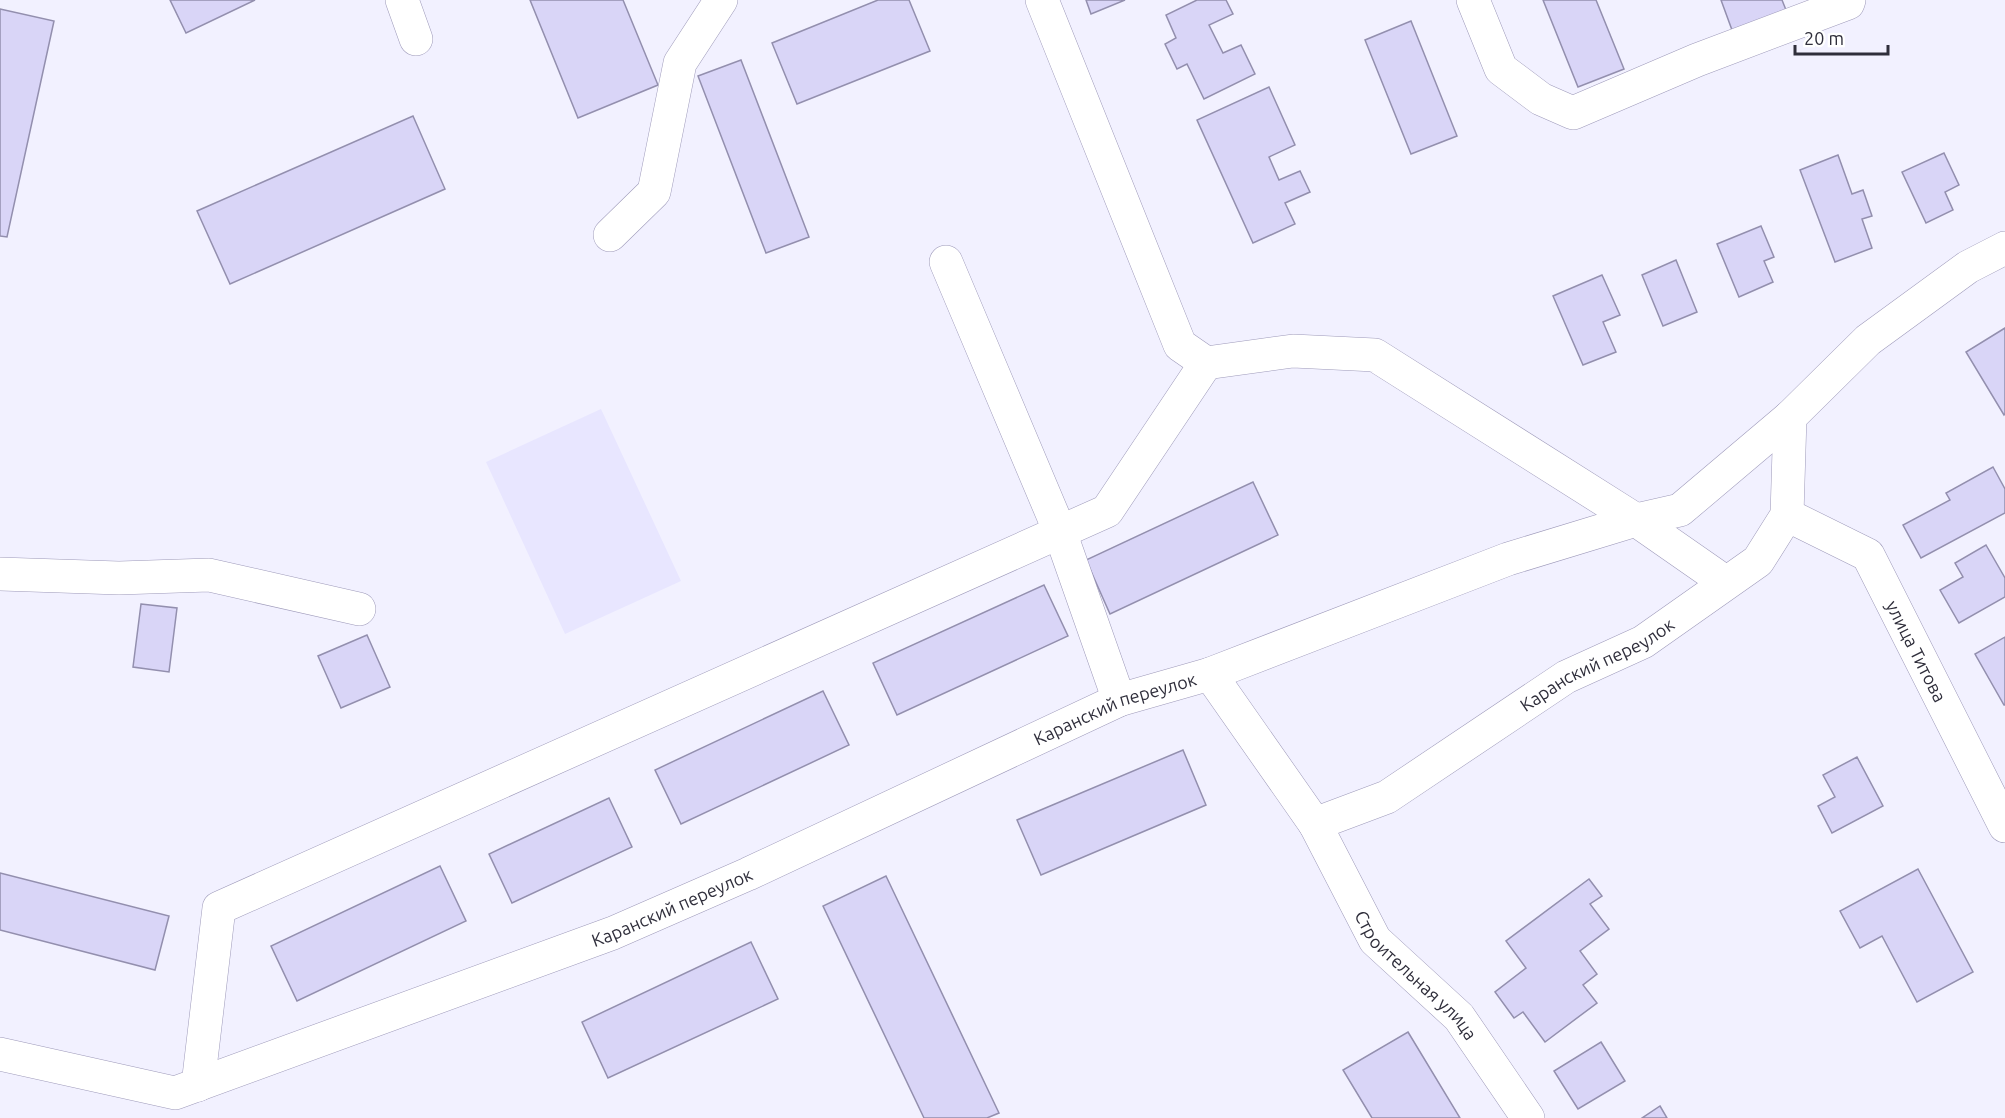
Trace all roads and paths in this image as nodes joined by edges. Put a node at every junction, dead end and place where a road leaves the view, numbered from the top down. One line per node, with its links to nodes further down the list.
1 (402, 0): 6 (street)
2 (721, 0): 7 (street)
3 (1042, 0): 10 (street)
4 (1473, 0): 5 (street)
5 (1849, 0)
6 (416, 39)
7 (610, 236)
8 (2005, 248): 11 (street)
9 (946, 262): 14 (street)
10 (1206, 363): 13 (street); 14 (street)
11 (1790, 417): 12 (street); 13 (street)
12 (1788, 515): 16 (street, Каранский переулок); 21 (street, улица Титова)
13 (1636, 520): 16 (street); 18 (street)
14 (1060, 532): 19 (street); 23 (street)
15 (0, 574): 17 (street)
16 (1725, 582): 20 (street, Каранский переулок)
17 (359, 609)
18 (1210, 674): 19 (street, Каранский переулок); 20 (street, Каранский переулок)
19 (1119, 700): 23 (street, Каранский переулок)
20 (1315, 824): 24 (street, Строительная улица)
21 (2005, 826)
22 (0, 1054): 23 (street, Каранский переулок)
23 (198, 1085)
24 (1528, 1118)

